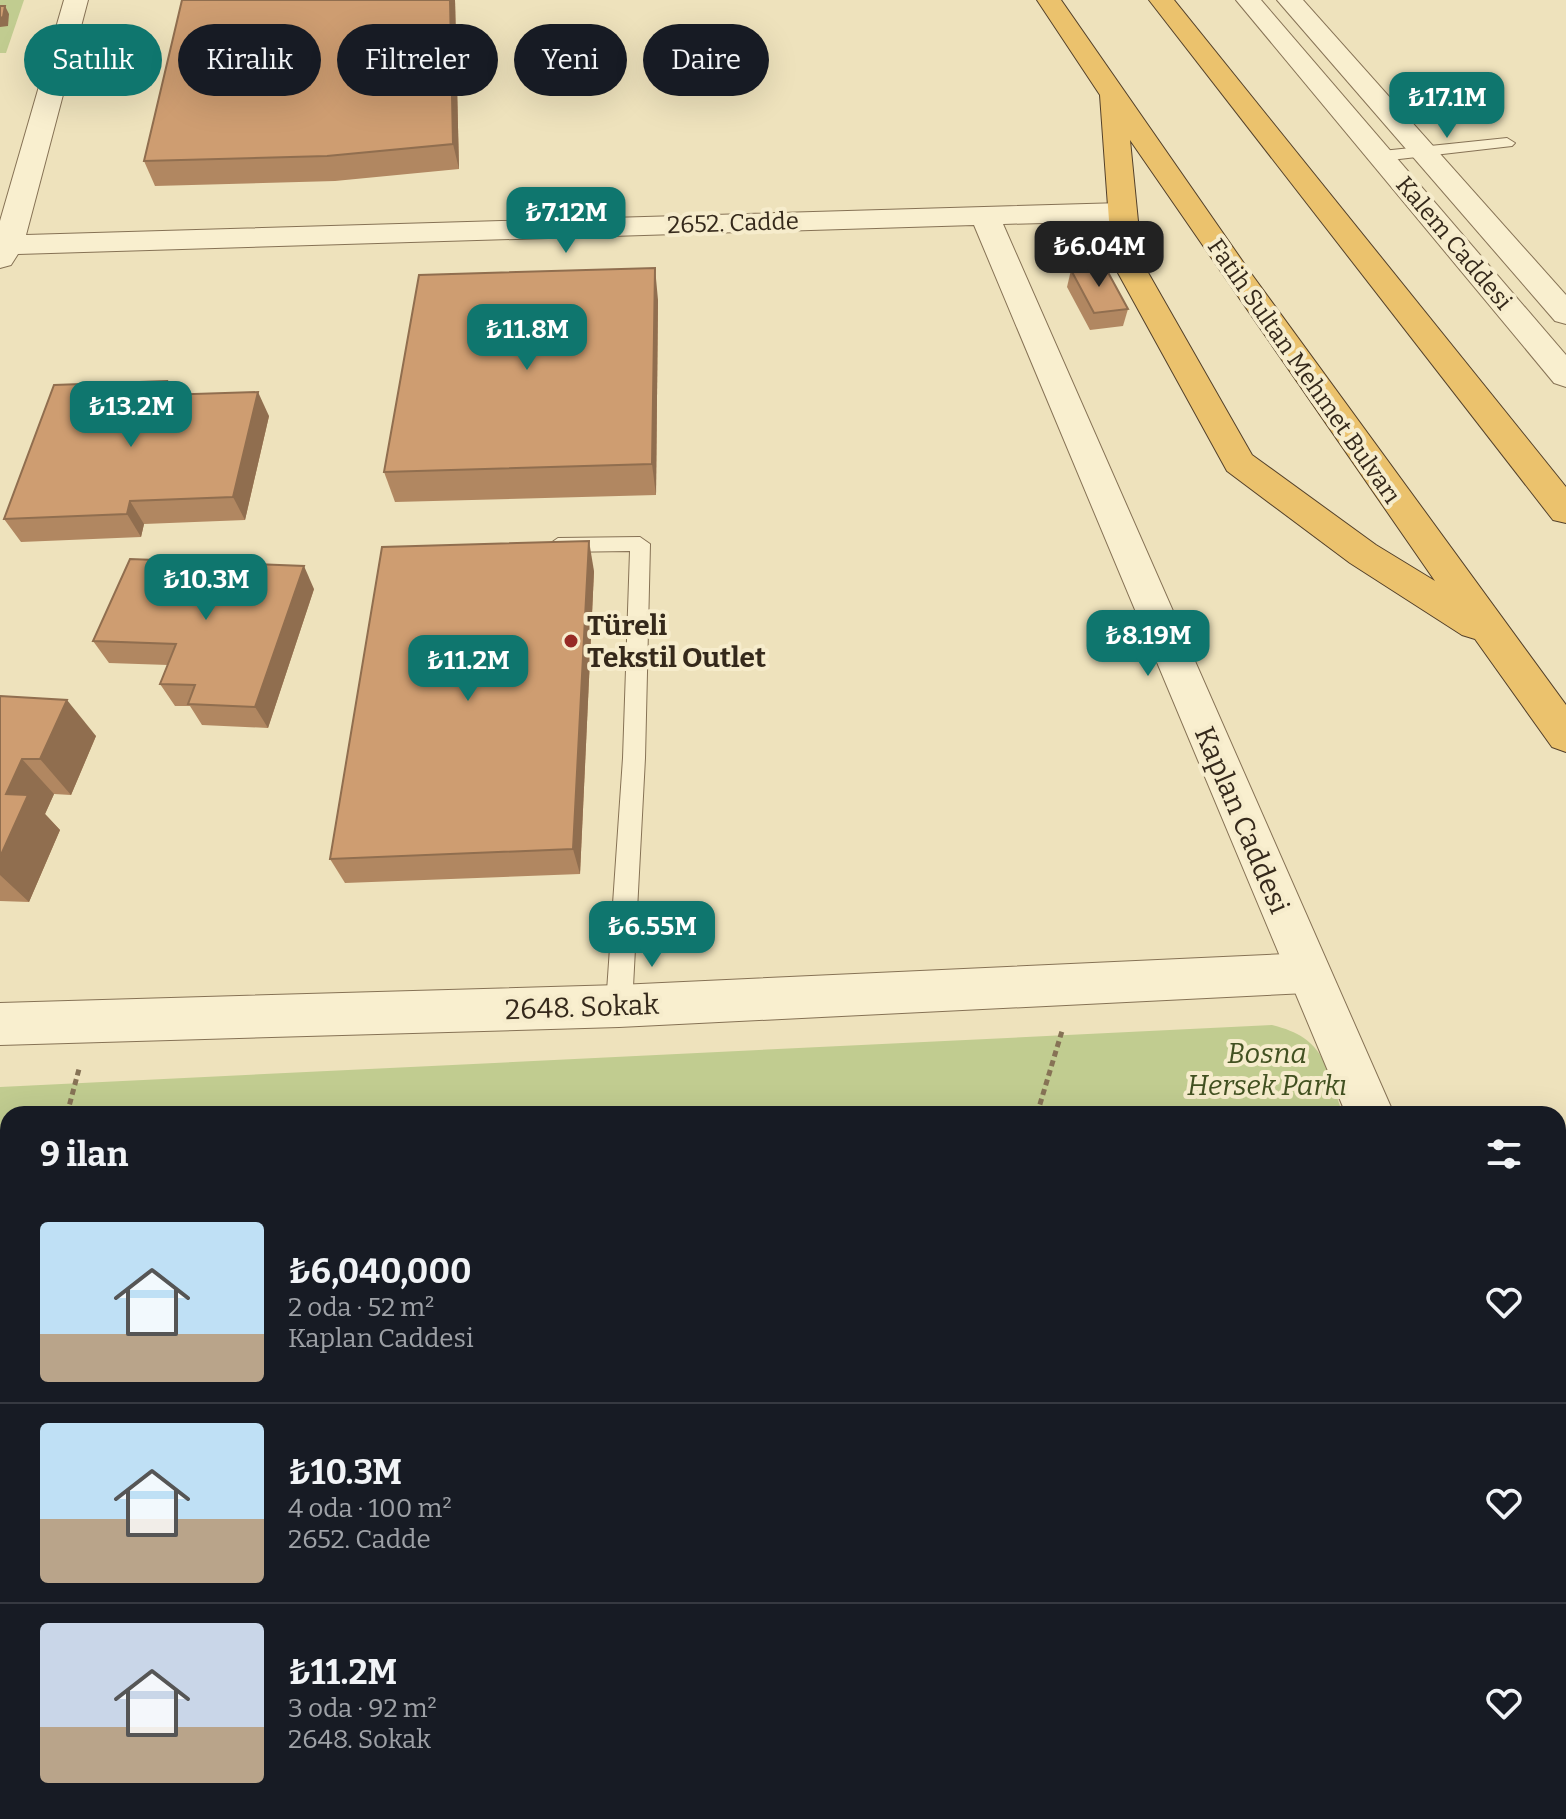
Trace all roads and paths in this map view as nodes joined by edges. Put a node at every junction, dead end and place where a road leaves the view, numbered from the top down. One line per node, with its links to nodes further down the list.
1 (76, 0): 12 (street)
2 (1049, 0): 6 (highway, Fatih Sultan Mehmet Bulvarı)
3 (1161, 0): 15 (highway)
4 (1248, 0): 9 (street, Kalem Caddesi)
5 (1289, 0): 8 (street, Kalem Caddesi)
6 (1112, 94): 10 (highway); 17 (highway, Fatih Sultan Mehmet Bulvarı)
7 (1507, 143): 8 (lane)
8 (1422, 152): 9 (lane); 13 (street, Kalem Caddesi)
9 (1382, 156): 14 (street, Kalem Caddesi)
10 (1122, 212): 11 (street, 2652. Cadde); 17 (highway)
11 (985, 216): 12 (street, 2652. Cadde); 19 (street, Kaplan Caddesi)
12 (4, 252)
13 (1566, 314)
14 (1566, 376)
15 (1566, 511)
16 (529, 546): 21 (lane)
17 (1495, 638): 18 (highway, Fatih Sultan Mehmet Bulvarı)
18 (1566, 736)
19 (1307, 973): 20 (street, 2648. Sokak); 24 (street, Kaplan Caddesi)
20 (1076, 984): 21 (street, 2648. Sokak); 23 (path)
21 (619, 1006): 22 (street, 2648. Sokak)
22 (0, 1024)
23 (1039, 1106)
24 (1366, 1106)

